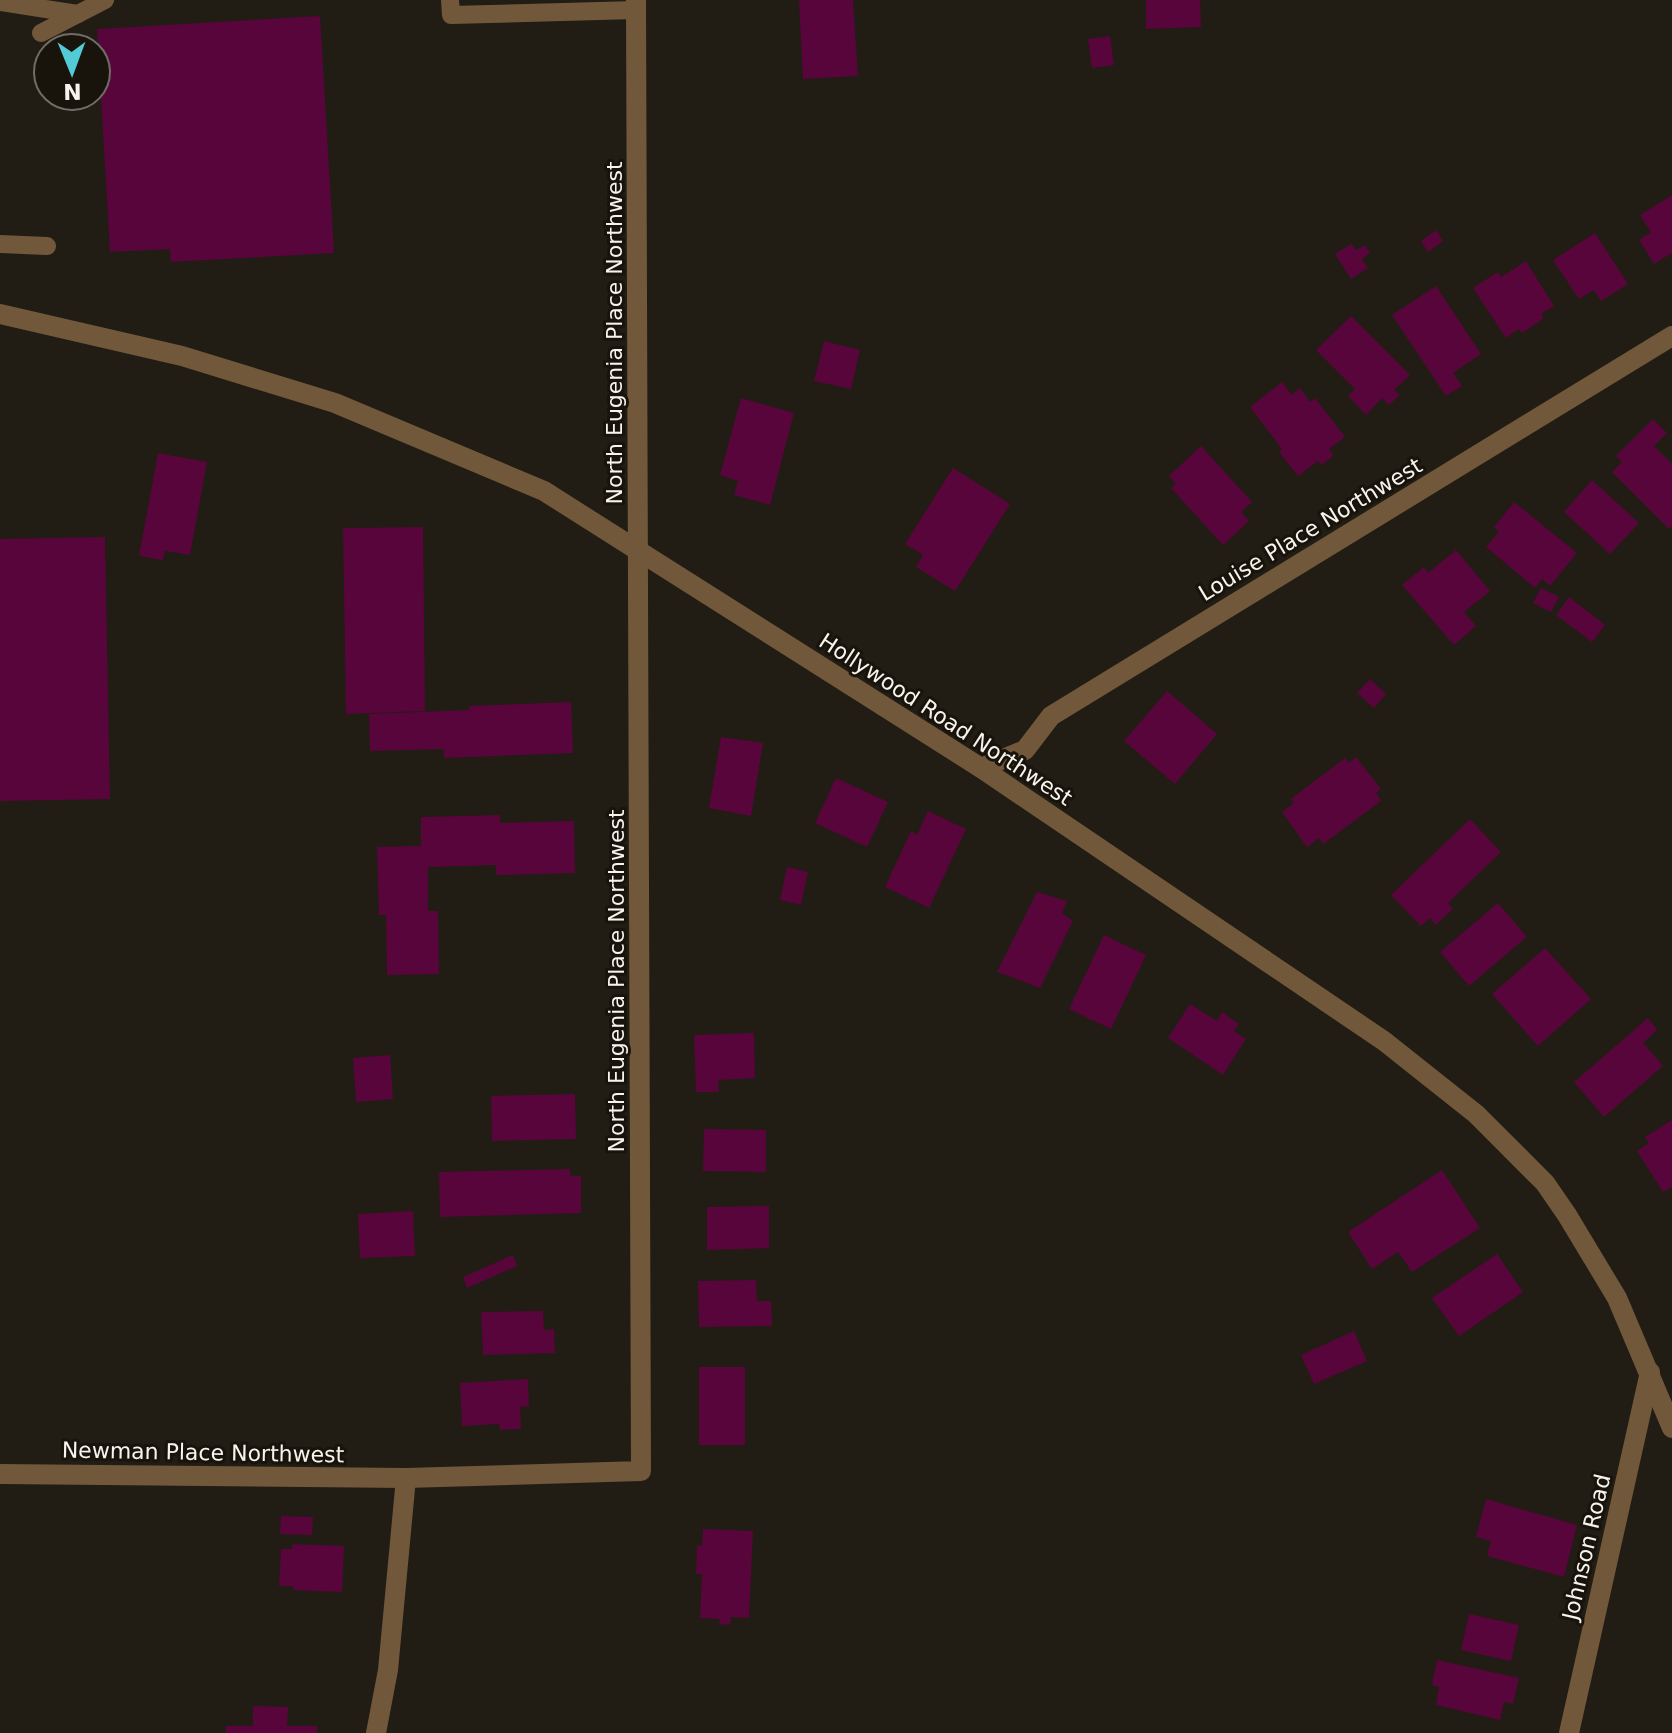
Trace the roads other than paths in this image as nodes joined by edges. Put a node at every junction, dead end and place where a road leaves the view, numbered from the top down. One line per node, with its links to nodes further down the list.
1 (105, 0): 5 (lane)
2 (450, 0): 4 (lane)
3 (0, 2): 5 (lane)
4 (636, 5): 11 (street, North Eugenia Place Northwest)
5 (78, 14): 6 (lane)
6 (43, 32)
7 (0, 244): 8 (lane)
8 (47, 246)
9 (0, 314): 11 (street, Hollywood Road Northwest)
10 (1672, 336): 12 (street, Louise Place Northwest)
11 (639, 553): 12 (street, Hollywood Road Northwest); 16 (street, North Eugenia Place Northwest)
12 (981, 768): 13 (street, Hollywood Road Northwest)
13 (1650, 1372): 14 (street, Hollywood Road Northwest); 18 (street, Johnson Road)
14 (1672, 1428)
15 (0, 1474): 16 (street, Newman Place Northwest)
16 (406, 1478): 17 (street)
17 (376, 1733)
18 (1569, 1733)

